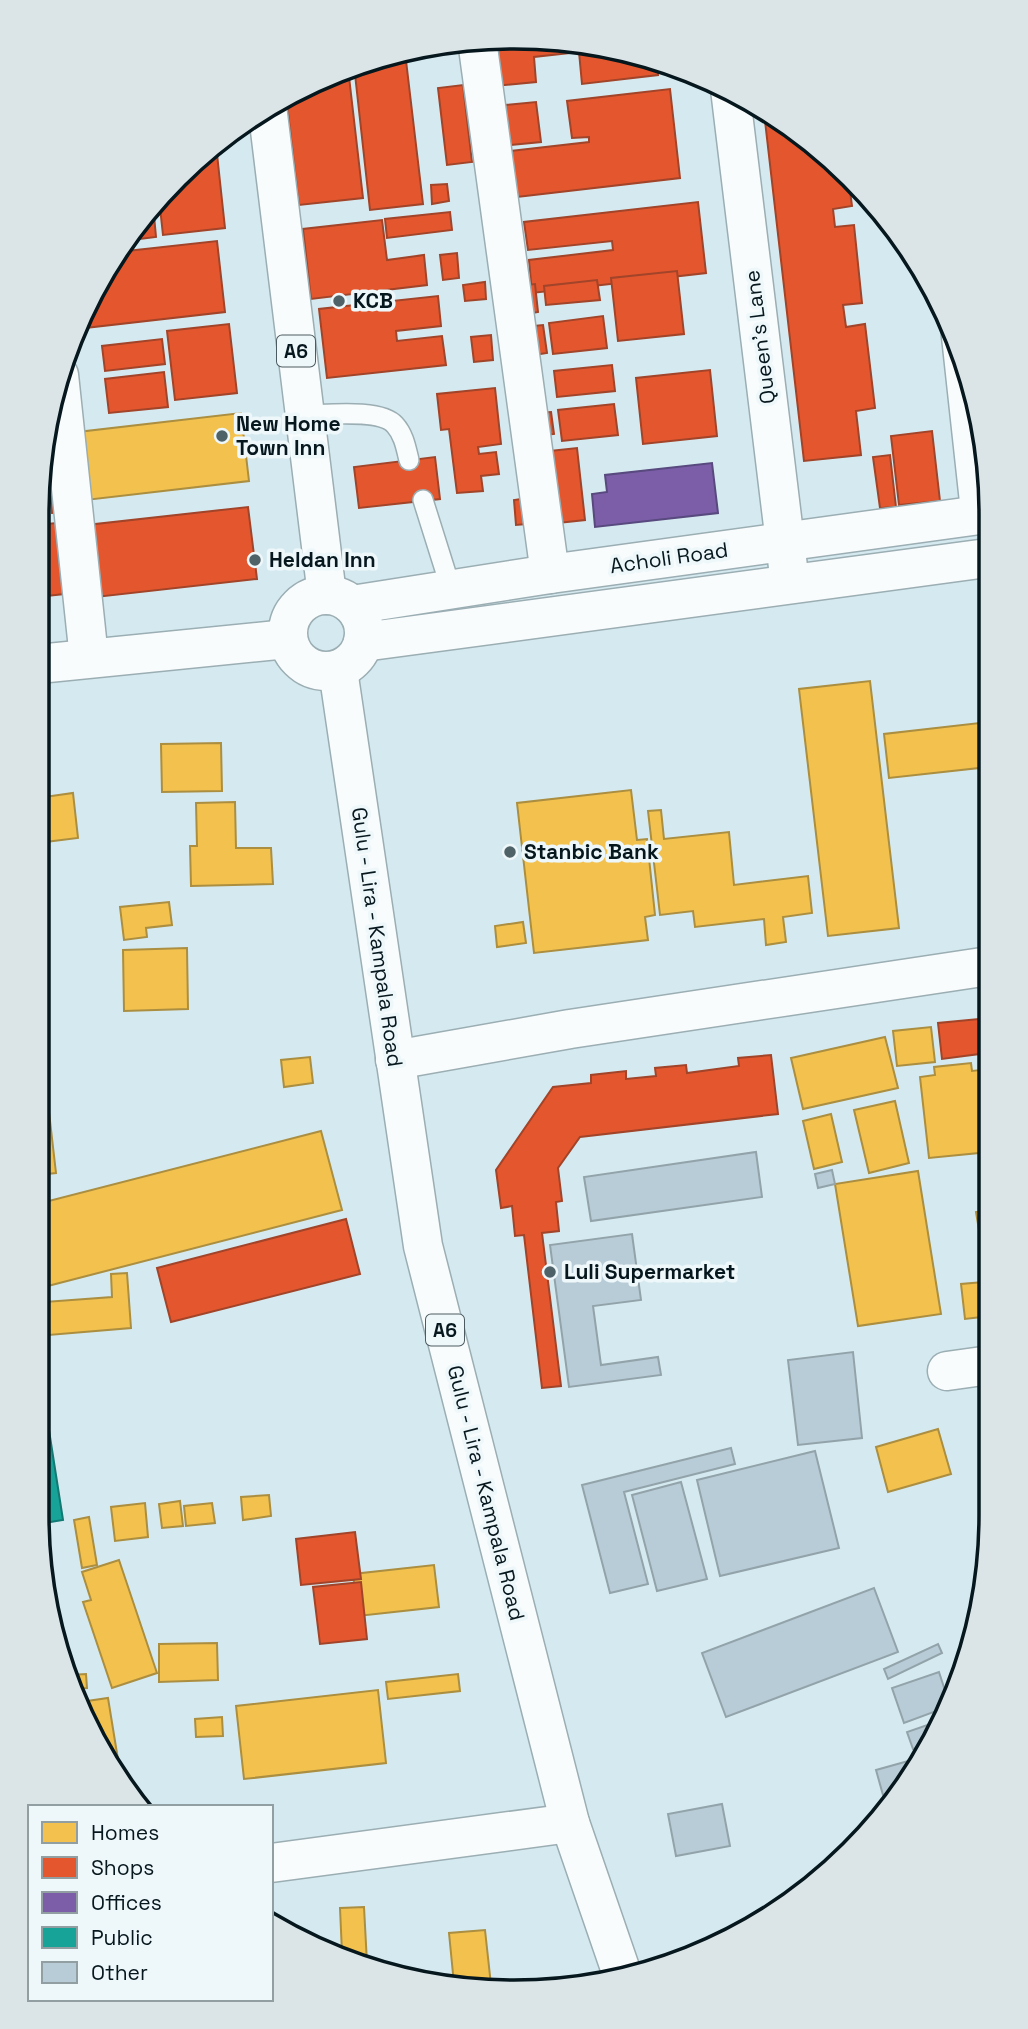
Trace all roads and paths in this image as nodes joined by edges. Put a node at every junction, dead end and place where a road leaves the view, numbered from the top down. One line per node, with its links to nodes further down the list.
1 (478, 51): 12 (street)
2 (732, 103): 10 (street, Queen's Lane)
3 (269, 119): 6 (street, A6)
4 (959, 380): 9 (lane)
5 (62, 405): 18 (street)
6 (303, 415): 7 (lane); 15 (street, A6)
7 (410, 460)
8 (423, 500): 14 (lane)
9 (979, 515): 10 (street, Acholi Road)
10 (784, 542): 12 (street, Acholi Road); 13 (street, Queen's Lane)
11 (979, 559): 13 (street, Acholi Road)
12 (550, 574): 14 (street, Acholi Road)
13 (791, 585): 17 (street, Acholi Road)
14 (452, 590): 15 (street, Acholi Road)
15 (340, 600): 16 (street); 17 (street, A6)
16 (287, 639): 18 (street); 20 (street)
17 (363, 642): 20 (street)
18 (89, 658): 19 (street)
19 (49, 663)
20 (338, 670): 22 (street, Gulu - Lira - Kampala Road / A6)
21 (979, 968): 22 (street)
22 (394, 1060): 25 (street, Gulu - Lira - Kampala Road / A6)
23 (979, 1367): 24 (street)
24 (947, 1371)
25 (570, 1823): 26 (street); 27 (street, Gulu - Lira - Kampala Road / A6)
26 (273, 1863)
27 (619, 1968)

